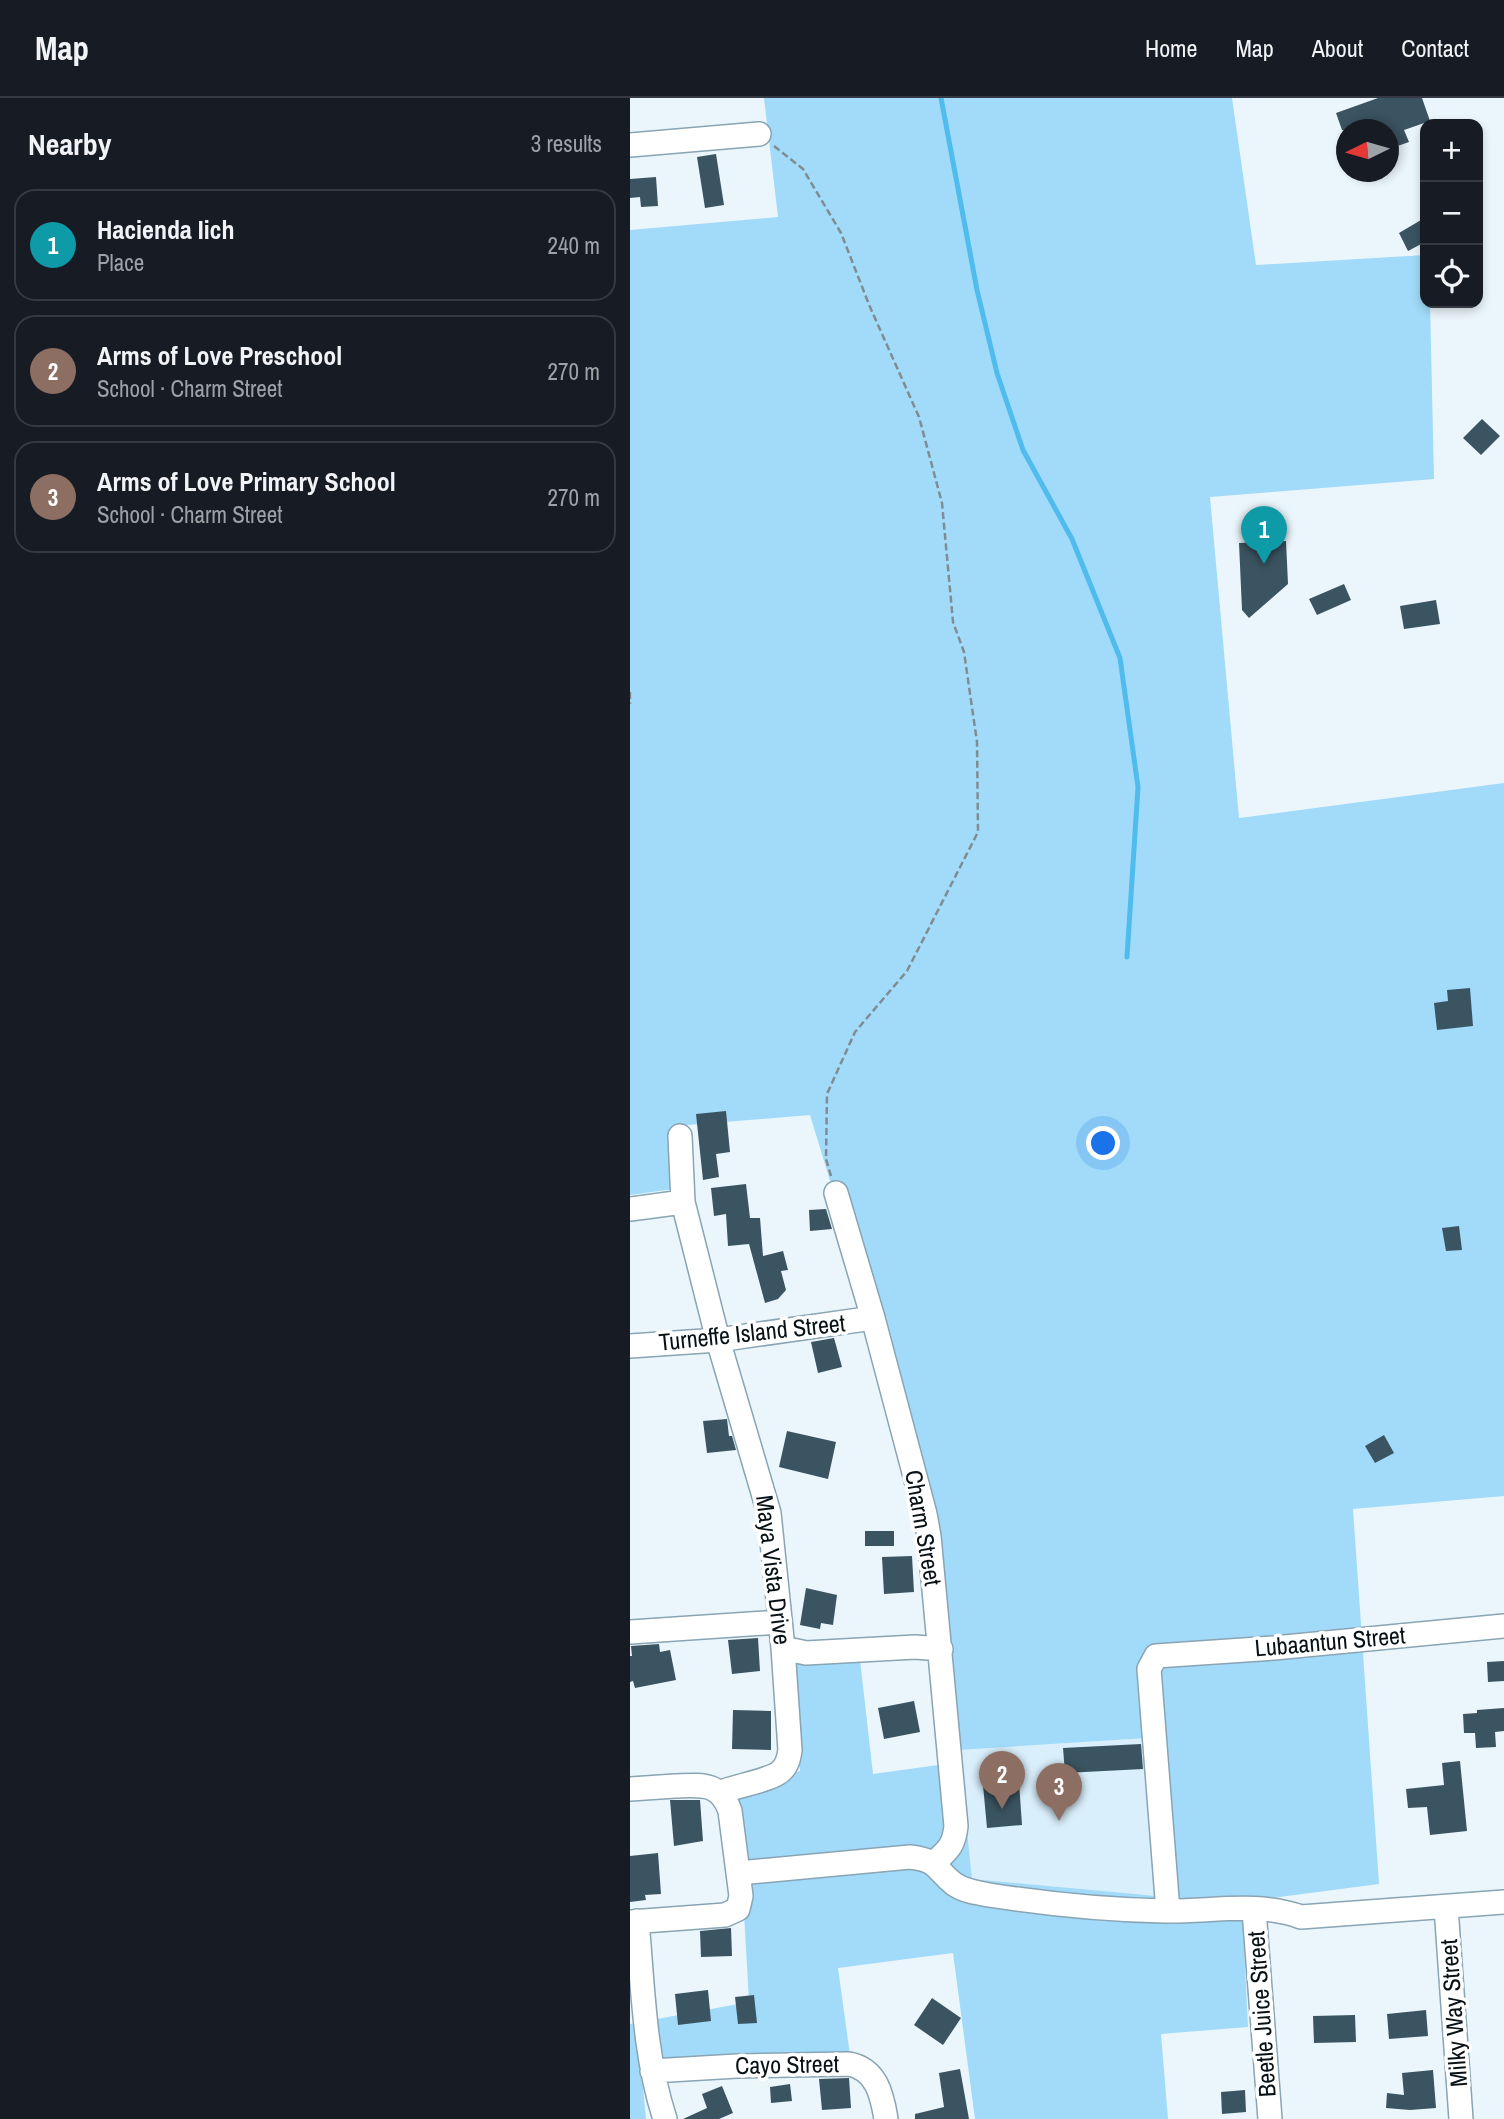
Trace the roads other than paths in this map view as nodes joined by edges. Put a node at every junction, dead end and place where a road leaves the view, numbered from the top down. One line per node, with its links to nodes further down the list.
1 (759, 134): 2 (street)
2 (630, 145)
3 (680, 1136): 5 (street, Maya Vista Drive)
4 (836, 1193): 7 (street, Charm Street)
5 (684, 1202): 6 (street); 8 (street, Maya Vista Drive)
6 (630, 1209)
7 (873, 1318): 8 (street, Turneffe Island Street); 14 (street, Charm Street)
8 (719, 1340): 9 (street, Turneffe Island Street); 10 (street, Maya Vista Drive)
9 (630, 1346)
10 (780, 1622): 12 (street); 13 (street, Maya Vista Drive)
11 (1504, 1626): 23 (street, Lubaantun Street)
12 (630, 1632)
13 (783, 1648): 14 (street); 16 (street, Maya Vista Drive)
14 (941, 1649): 17 (street, Charm Street)
15 (630, 1789): 16 (street)
16 (719, 1793): 18 (street)
17 (934, 1863): 18 (street); 23 (street)
18 (739, 1873): 25 (street)
19 (1504, 1887): 24 (street)
20 (1504, 1902): 21 (street)
21 (1446, 1907): 24 (street); 30 (street, Milky Way Street)
22 (1254, 1910): 23 (street); 24 (street); 29 (street, Beetle Juice Street)
23 (1168, 1911)
24 (1285, 1911)
25 (633, 1921): 26 (street)
26 (652, 2071): 27 (street); 28 (street, Cayo Street)
27 (665, 2119)
28 (886, 2119)
29 (1270, 2119)
30 (1461, 2119)

